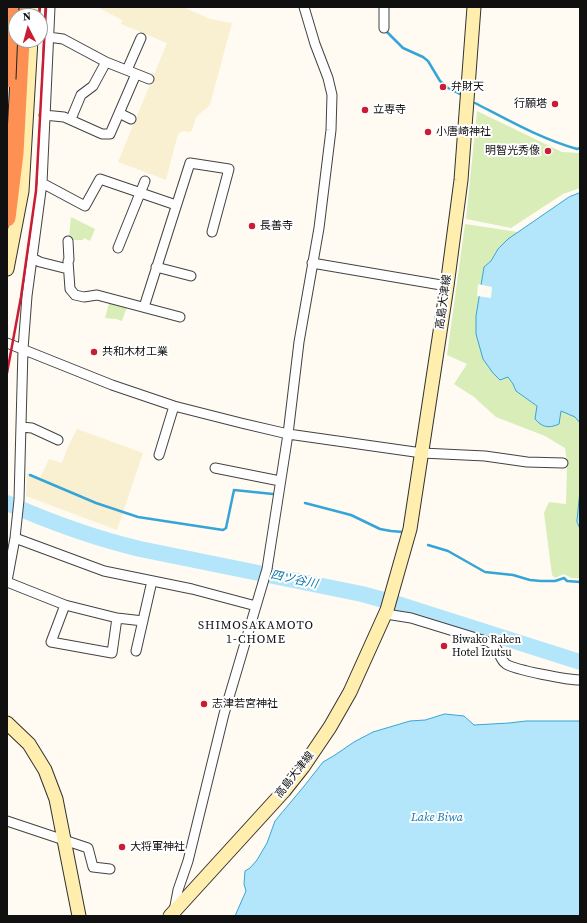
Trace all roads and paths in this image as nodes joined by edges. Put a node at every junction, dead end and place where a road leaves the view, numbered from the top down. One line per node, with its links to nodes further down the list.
1 (10, 7): 15 (highway, bridge)
2 (304, 7): 29 (street)
3 (384, 7): 5 (street)
4 (474, 7): 34 (main road, 高島大津線)
5 (384, 28)
6 (48, 37): 11 (street)
7 (141, 38): 12 (street)
8 (22, 48): 24 (highway)
9 (31, 48): 31 (main road)
10 (47, 48): 17 (street)
11 (106, 62): 12 (street); 18 (street)
12 (127, 70): 13 (street)
13 (136, 74): 14 (street); 16 (street)
14 (149, 79)
15 (7, 80)
16 (119, 113): 18 (street); 19 (street)
17 (44, 115): 18 (street); 21 (street)
18 (70, 119)
19 (131, 119)
20 (145, 182): 22 (street)
21 (42, 183): 22 (street); 28 (street)
22 (140, 193): 23 (street); 27 (street)
23 (176, 205): 25 (street); 30 (street)
24 (7, 218)
25 (212, 232)
26 (68, 242): 32 (street)
27 (118, 248)
28 (32, 258): 32 (street); 38 (street)
29 (312, 263): 34 (street); 41 (street)
30 (156, 267): 33 (street); 35 (street)
31 (7, 269)
32 (68, 269): 35 (street)
33 (191, 276)
34 (447, 286): 43 (main road, 高島大津線)
35 (144, 307): 36 (street)
36 (180, 317)
37 (7, 343): 38 (street)
38 (24, 349): 39 (street); 40 (street)
39 (174, 406): 41 (street); 44 (street)
40 (21, 427): 42 (street); 48 (street)
41 (288, 434): 43 (street); 47 (street)
42 (58, 440)
43 (422, 453): 45 (street); 53 (main road, 高島大津線)
44 (159, 455)
45 (559, 460)
46 (215, 468): 47 (street)
47 (280, 481): 52 (street)
48 (15, 538): 49 (street); 50 (street)
49 (152, 581): 52 (street); 55 (street)
50 (7, 582): 51 (street)
51 (66, 605): 54 (street); 54 (street)
52 (256, 606): 62 (street)
53 (386, 612): 57 (street); 62 (main road, 高島大津線)
54 (117, 618): 55 (street)
55 (143, 621): 56 (street)
56 (136, 651)
57 (580, 680)
58 (7, 723): 60 (main road)
59 (7, 821): 60 (street)
60 (64, 840): 61 (street); 63 (main road)
61 (110, 869)
62 (172, 913)
63 (79, 916)

